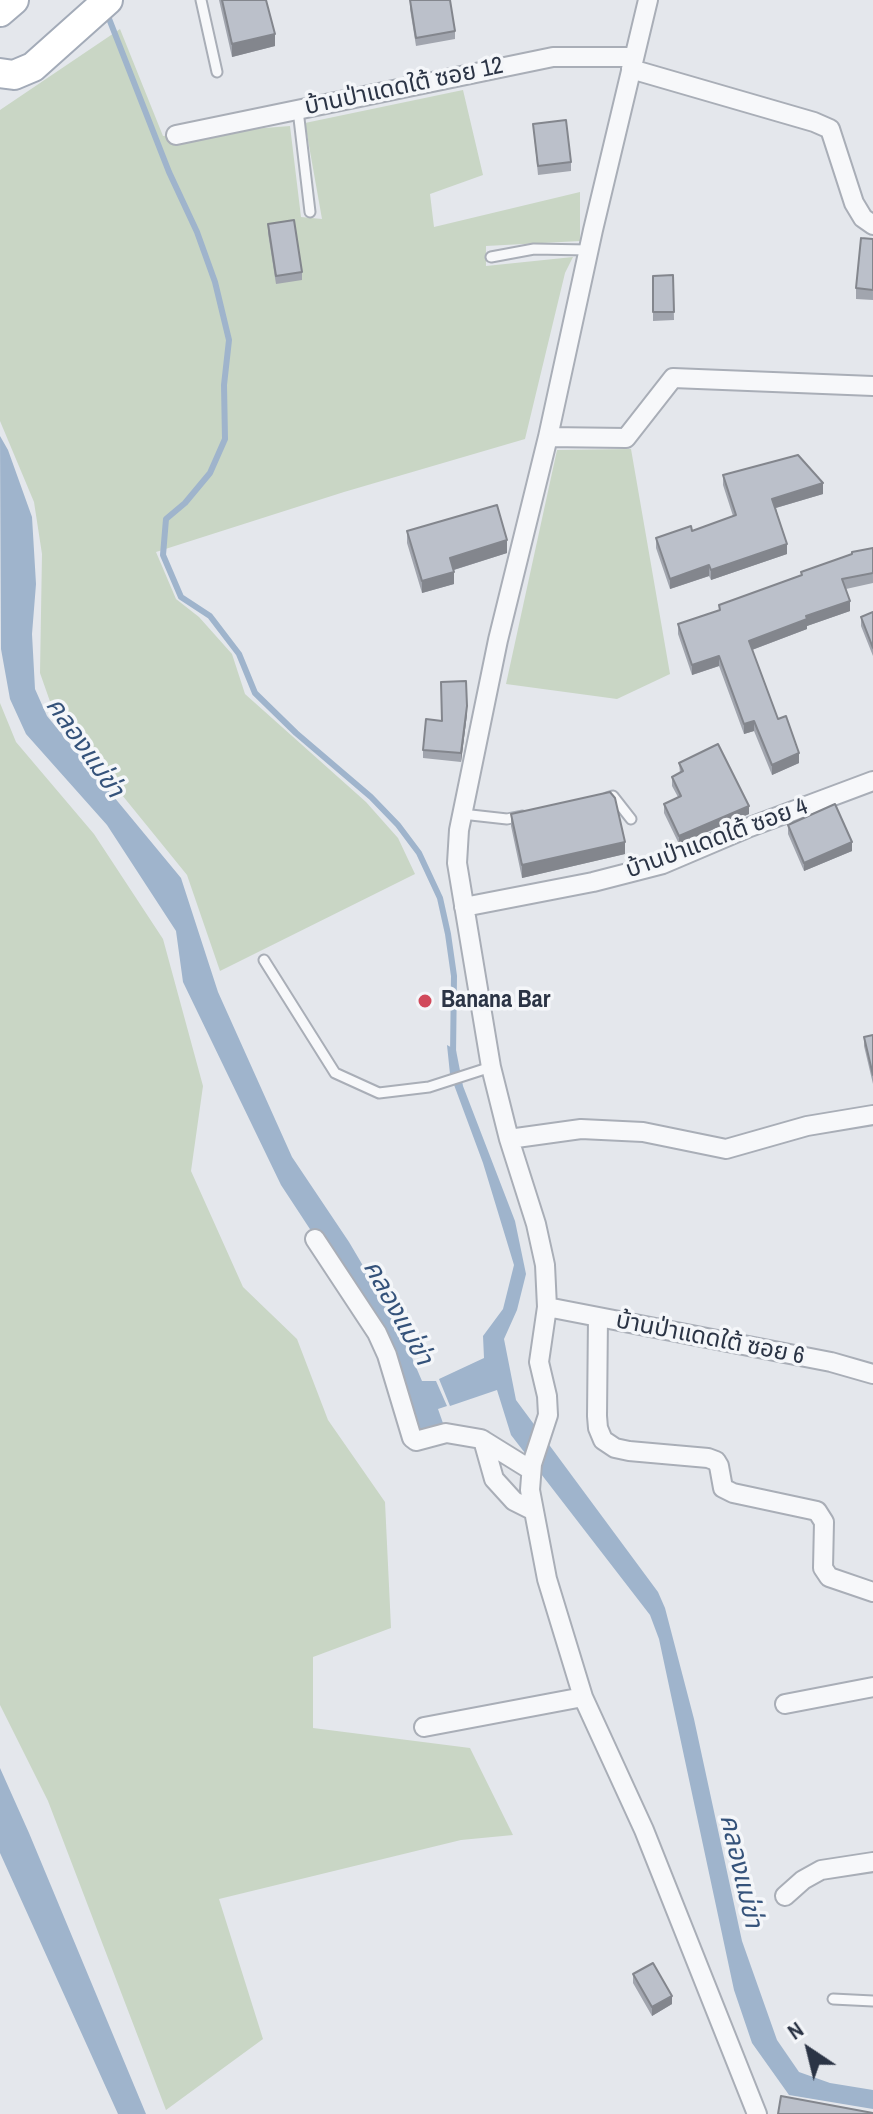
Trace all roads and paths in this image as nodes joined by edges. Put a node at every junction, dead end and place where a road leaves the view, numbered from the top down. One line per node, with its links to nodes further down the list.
1 (108, 0): 6 (main road)
2 (201, 0): 7 (lane)
3 (648, 0): 5 (street)
4 (0, 50): 6 (main road)
5 (633, 63): 9 (street, บ้านป่าแดดใต้ ซอย 12); 12 (street, บ้านป่าแดดใต้ ซอย 12); 13 (street)
6 (33, 67): 8 (main road)
7 (217, 72)
8 (0, 73)
9 (298, 110): 10 (street, บ้านป่าแดดใต้ ซอย 12); 11 (lane)
10 (176, 135)
11 (310, 212)
12 (873, 225)
13 (588, 250): 14 (lane); 16 (street)
14 (491, 257)
15 (873, 386): 16 (street)
16 (548, 437): 20 (street)
17 (873, 781): 22 (street, บ้านป่าแดดใต้ ซอย 4)
18 (598, 799): 21 (lane)
19 (538, 813): 20 (lane)
20 (462, 814): 22 (street)
21 (631, 819)
22 (464, 907): 24 (street)
23 (264, 960): 24 (lane)
24 (491, 1067): 26 (street)
25 (873, 1115): 26 (street)
26 (509, 1139): 28 (street)
27 (315, 1239): 31 (street)
28 (547, 1307): 29 (street, บ้านป่าแดดใต้ ซอย 6); 32 (street)
29 (598, 1317): 30 (street, บ้านป่าแดดใต้ ซอย 6); 34 (street)
30 (873, 1374)
31 (483, 1440): 32 (street); 33 (street)
32 (532, 1467): 33 (street)
33 (532, 1510): 36 (street)
34 (873, 1592)
35 (873, 1687): 37 (street)
36 (583, 1697): 38 (street); 43 (street)
37 (785, 1704)
38 (424, 1727)
39 (873, 1862): 40 (street)
40 (785, 1896)
41 (833, 1999): 42 (lane)
42 (873, 2001)
43 (757, 2114)

